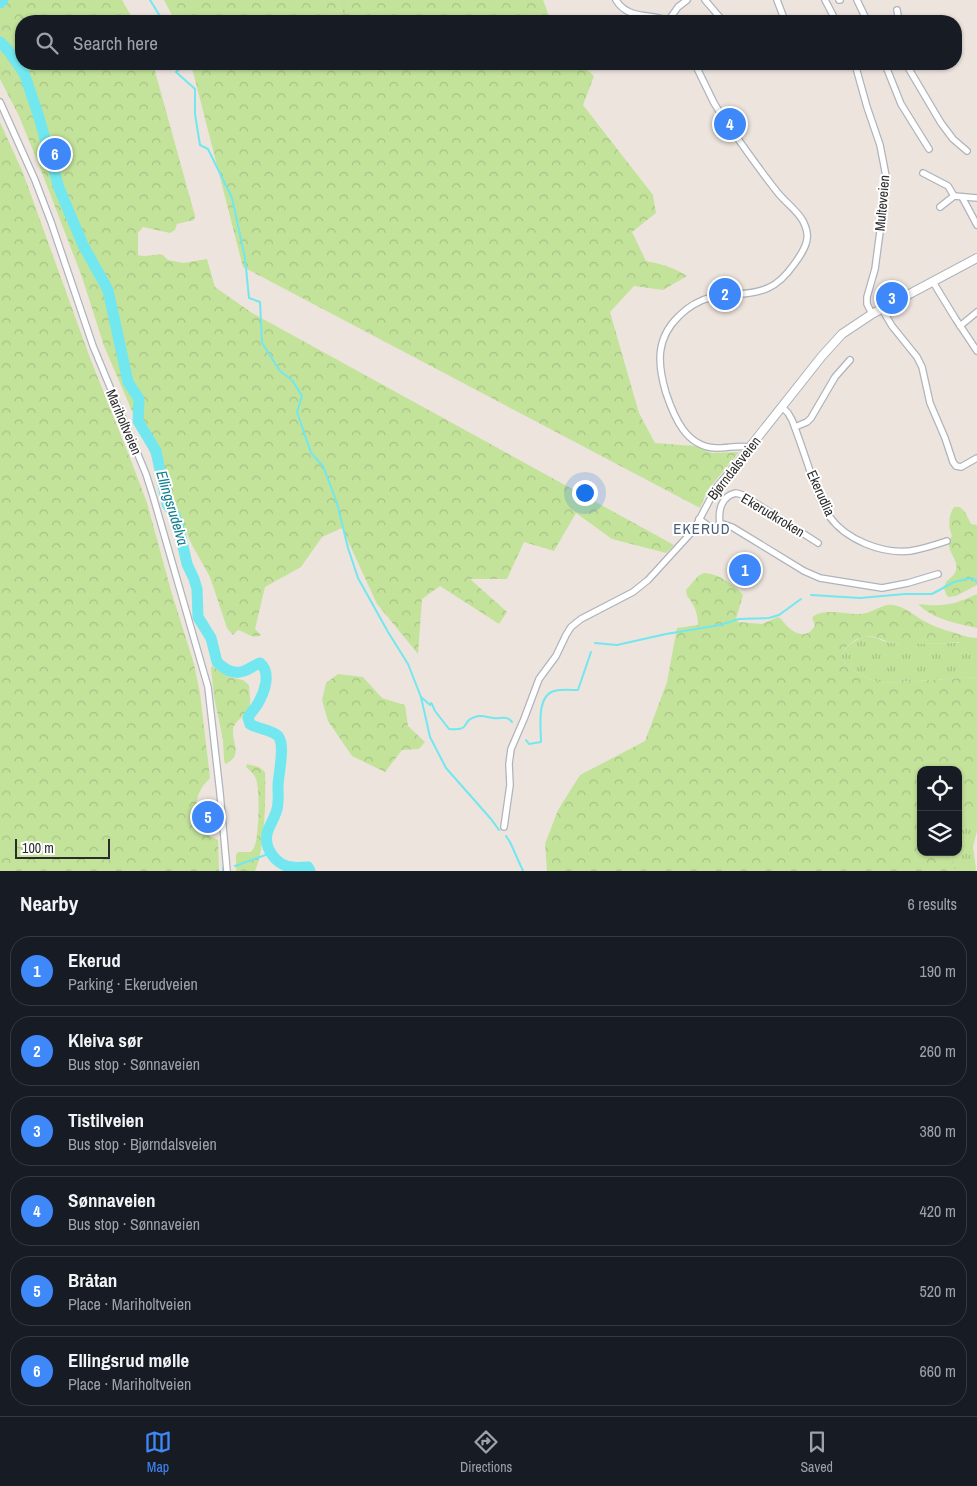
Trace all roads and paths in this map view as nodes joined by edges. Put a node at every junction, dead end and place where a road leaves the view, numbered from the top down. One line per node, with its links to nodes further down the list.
1 (616, 0): 8 (street)
2 (686, 0): 9 (street)
3 (704, 0): 10 (street)
4 (777, 0): 11 (street)
5 (826, 0): 12 (street)
6 (857, 0): 13 (street)
7 (897, 10): 14 (street)
8 (642, 15)
9 (672, 15)
10 (718, 15)
11 (783, 15)
12 (833, 15)
13 (864, 15)
14 (898, 15)
15 (698, 70): 38 (street)
16 (857, 70): 32 (street, Multeveien)
17 (887, 70): 20 (street)
18 (910, 70): 21 (street)
19 (0, 102): 46 (street, Mariholtveien)
20 (929, 149)
21 (967, 151)
22 (923, 173): 23 (street)
23 (954, 196): 24 (street); 26 (street)
24 (962, 197): 25 (street); 27 (street)
25 (977, 198)
26 (940, 207)
27 (977, 224)
28 (977, 258): 29 (street, Bjørndalsveien)
29 (933, 282): 30 (street, Bjørndalsveien); 33 (street)
30 (882, 309): 32 (street, Bjørndalsveien); 39 (street)
31 (977, 312): 33 (street)
32 (872, 314): 36 (street, Bjørndalsveien)
33 (960, 326): 34 (street)
34 (977, 351)
35 (850, 360): 37 (street)
36 (782, 407): 37 (street, Ekerudlia); 38 (street, Bjørndalsveien)
37 (795, 427): 42 (street, Ekerudlia)
38 (750, 447): 40 (street, Bjørndalsveien)
39 (977, 458)
40 (699, 519): 41 (street); 45 (street, Bjørndalsveien)
41 (720, 524): 43 (street, Ekerudkroken); 44 (street)
42 (947, 541)
43 (818, 543)
44 (938, 574)
45 (504, 827)
46 (227, 871)

